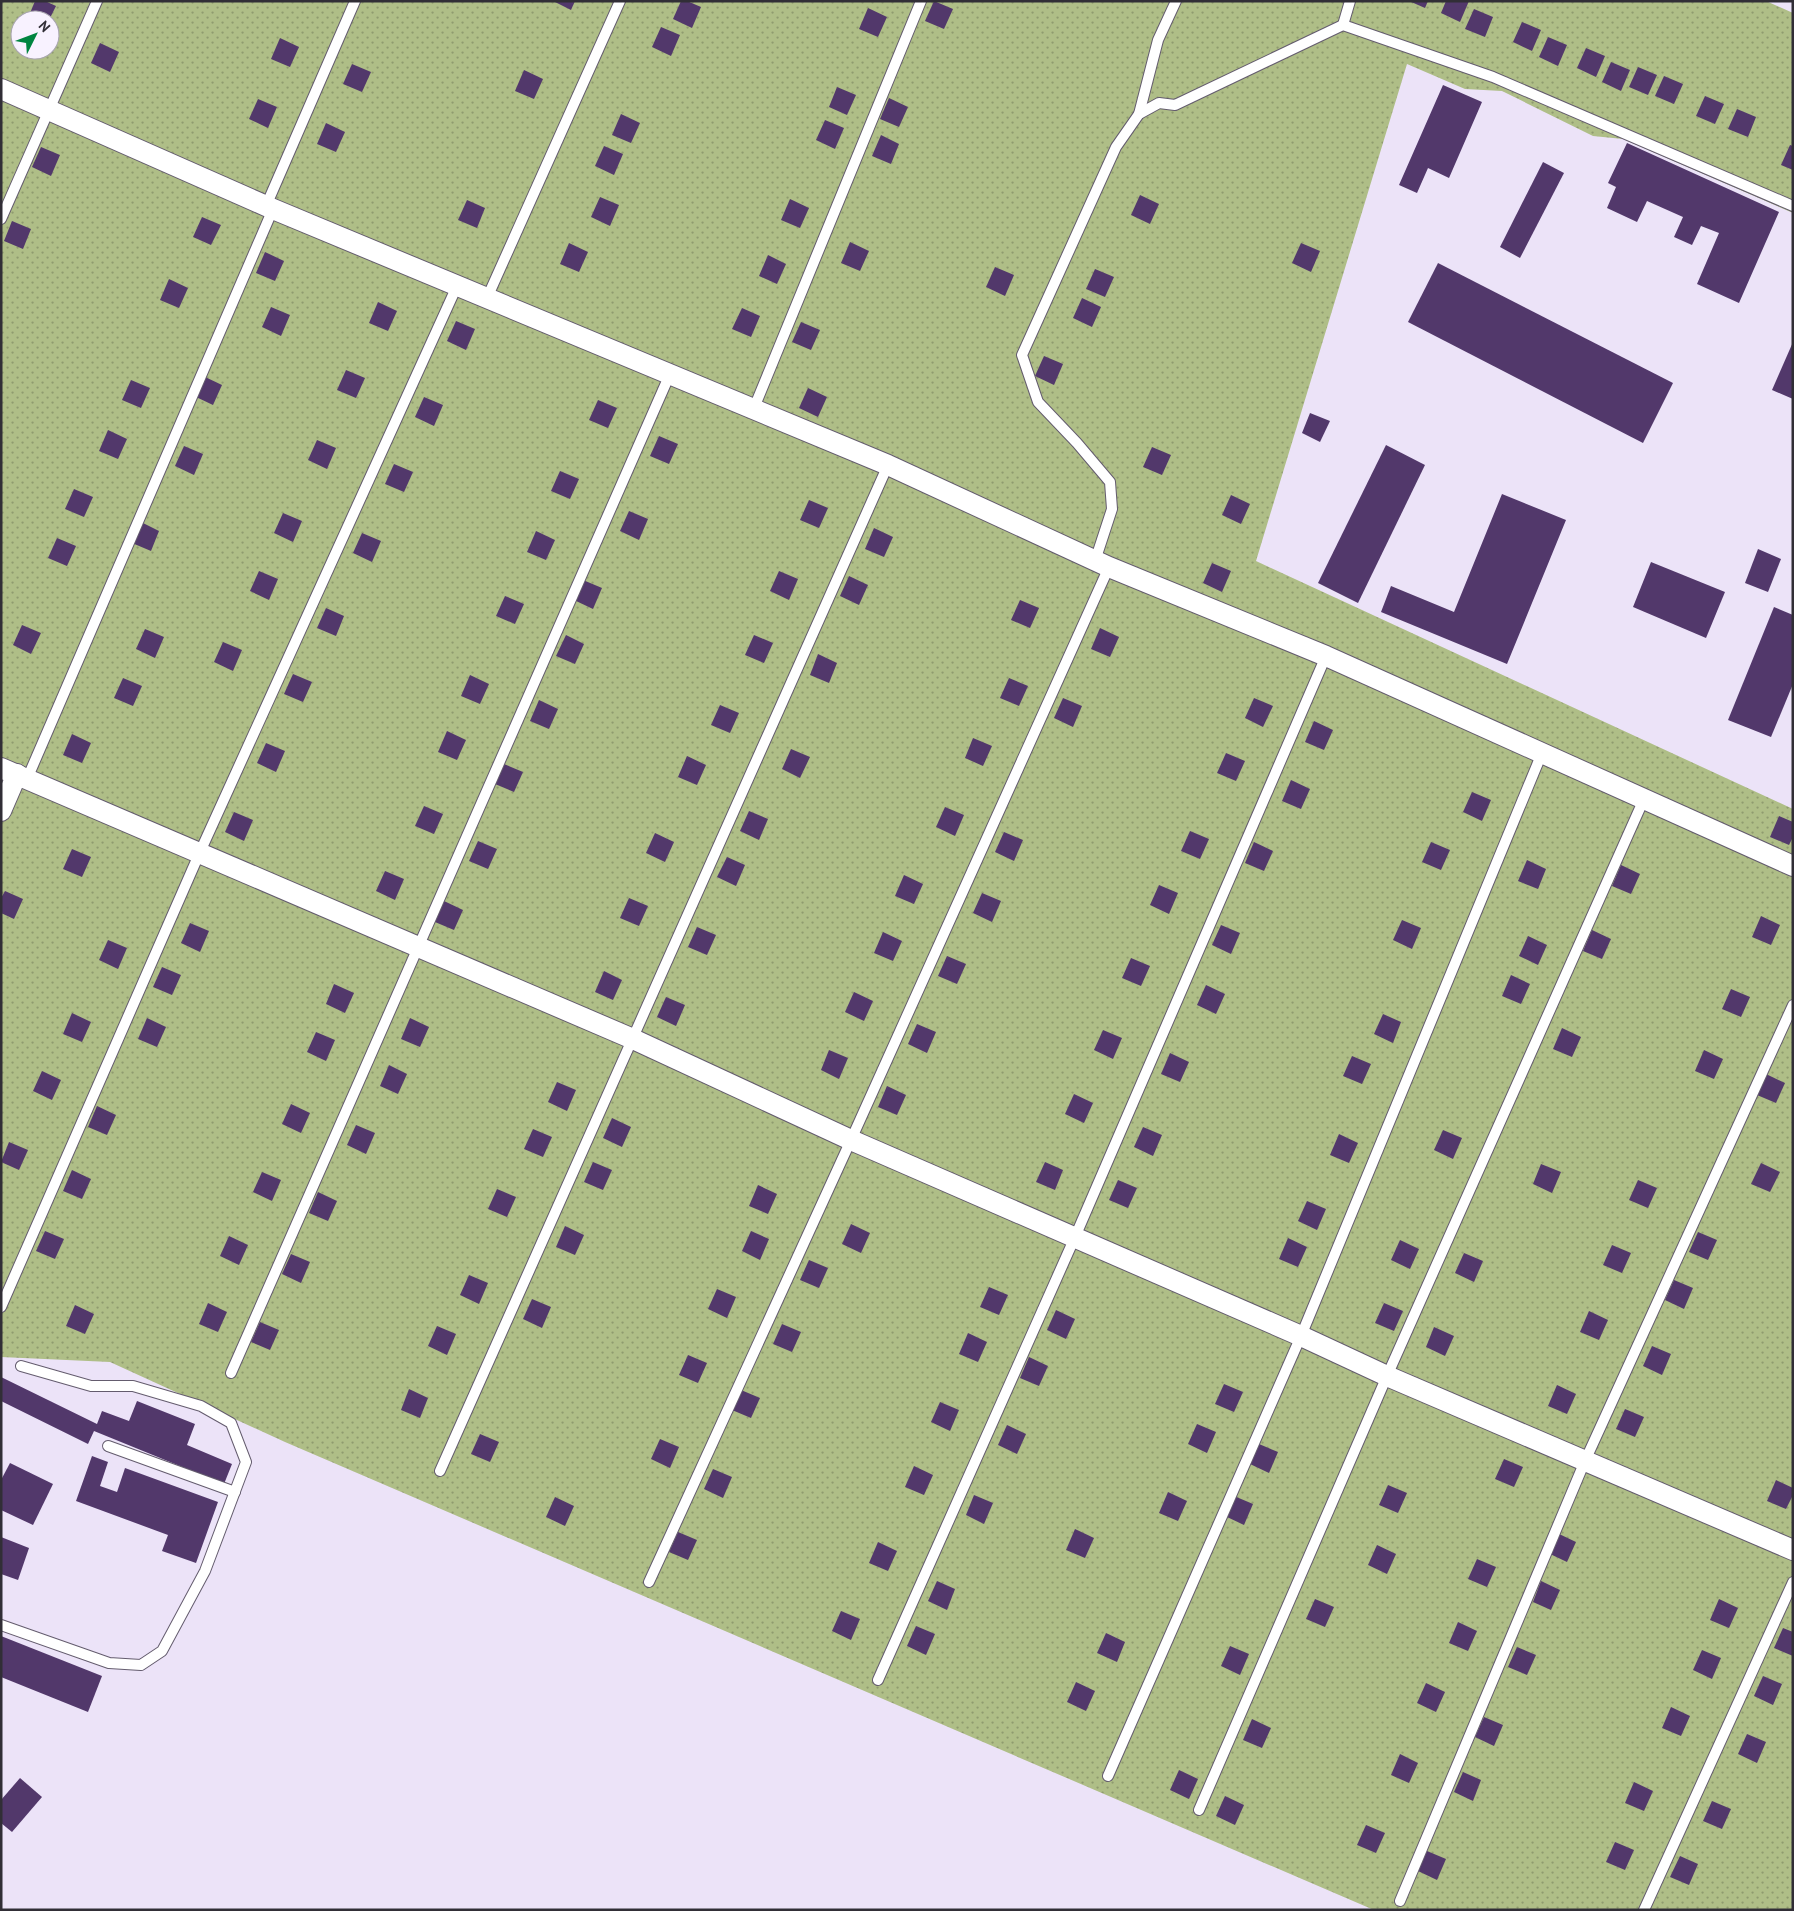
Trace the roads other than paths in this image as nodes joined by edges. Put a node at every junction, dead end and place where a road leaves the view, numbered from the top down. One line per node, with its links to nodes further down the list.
1 (97, 1): 9 (lane)
2 (356, 1): 12 (lane)
3 (620, 1): 15 (lane)
4 (921, 1): 17 (lane)
5 (1176, 1): 10 (lane)
6 (1350, 1): 7 (lane)
7 (1343, 25): 10 (lane); 11 (lane)
8 (1, 89): 9 (street)
9 (49, 109): 12 (street); 13 (lane)
10 (1139, 114): 19 (lane)
11 (1793, 206)
12 (270, 208): 14 (street); 22 (lane)
13 (1, 219)
14 (458, 286): 15 (street); 25 (lane)
15 (487, 298): 16 (street)
16 (670, 374): 17 (street); 27 (lane)
17 (754, 408): 18 (street)
18 (888, 465): 19 (street); 29 (lane)
19 (1102, 564): 20 (street); 30 (lane)
20 (1326, 656): 21 (street); 31 (lane)
21 (1542, 753): 23 (street); 33 (lane)
22 (15, 774): 24 (street); 25 (street)
23 (1644, 799): 26 (street); 36 (lane)
24 (1, 811)
25 (200, 852): 27 (street); 32 (lane)
26 (1793, 866)
27 (418, 946): 29 (street); 35 (lane)
28 (1793, 1005): 38 (lane)
29 (633, 1039): 30 (street); 39 (lane)
30 (851, 1140): 31 (street); 42 (lane)
31 (1075, 1237): 33 (street); 45 (lane)
32 (1, 1307)
33 (1301, 1336): 36 (street); 46 (lane)
34 (21, 1366): 40 (lane)
35 (231, 1373)
36 (1387, 1376): 38 (street); 47 (lane)
37 (108, 1446): 40 (lane)
38 (1585, 1461): 41 (street); 48 (lane)
39 (440, 1471)
40 (235, 1492): 44 (lane)
41 (1793, 1550)
42 (649, 1582)
43 (1793, 1582): 49 (lane)
44 (1, 1625)
45 (878, 1680)
46 (1108, 1776)
47 (1199, 1810)
48 (1400, 1901)
49 (1644, 1910)

